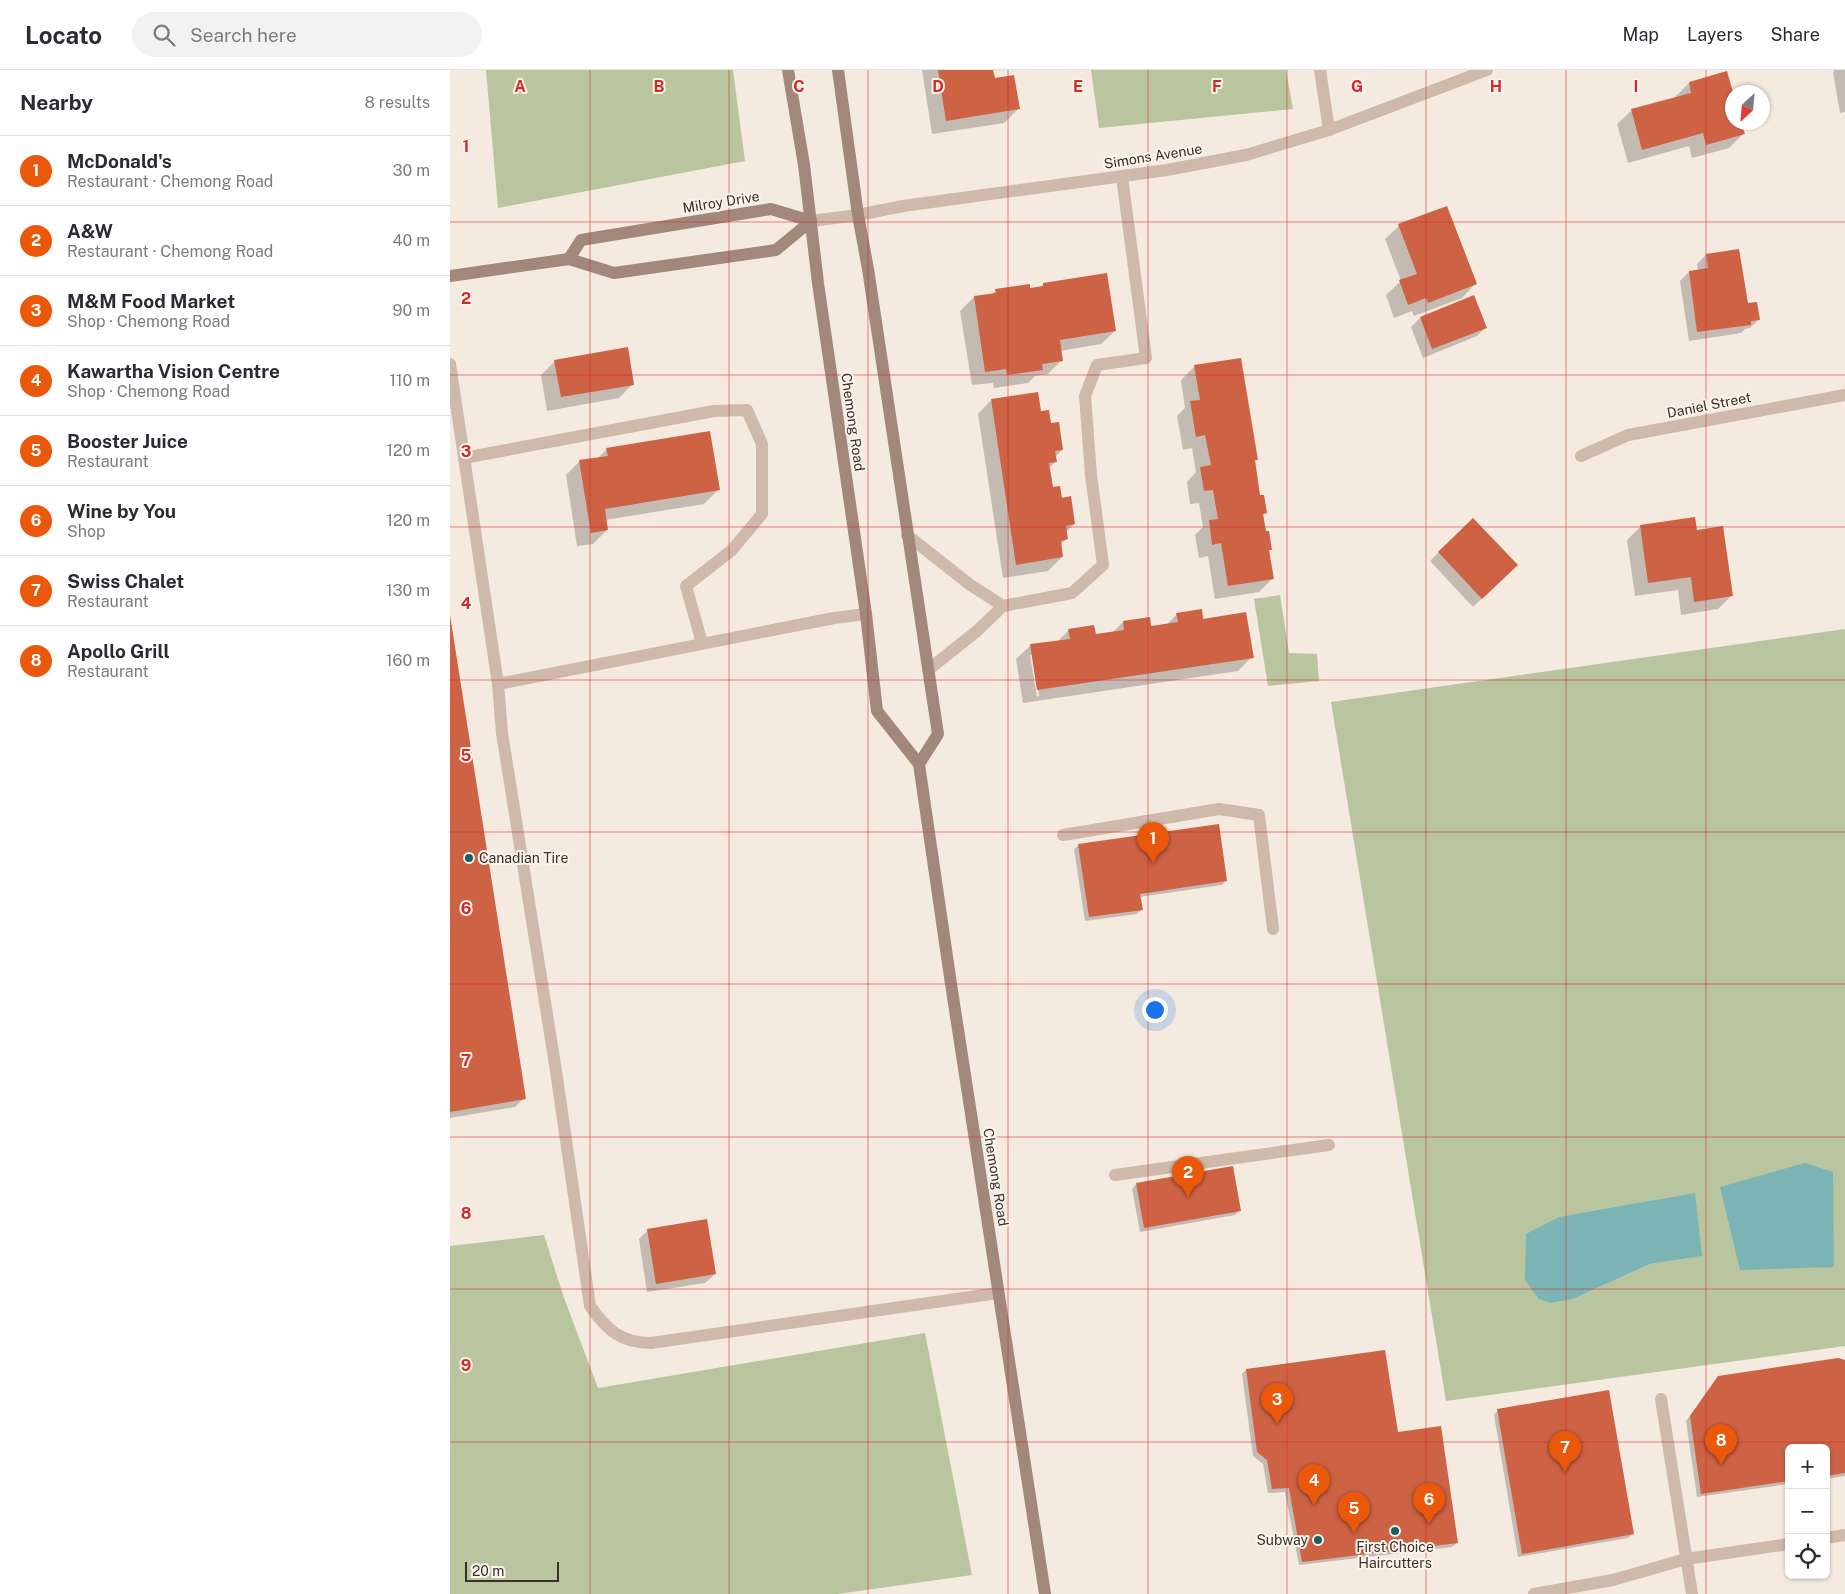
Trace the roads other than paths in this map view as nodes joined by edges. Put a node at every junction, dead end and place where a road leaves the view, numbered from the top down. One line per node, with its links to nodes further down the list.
1 (788, 70): 8 (main road, Chemong Road)
2 (838, 70): 7 (main road)
3 (1320, 70): 5 (street)
4 (1488, 70): 5 (street, Simons Avenue)
5 (1329, 130): 6 (street, Simons Avenue)
6 (1122, 177): 7 (street, Simons Avenue); 17 (street)
7 (858, 215): 8 (street, Simons Avenue); 16 (main road)
8 (811, 221): 9 (main road, Milroy Drive); 9 (main road); 18 (main road, Chemong Road)
9 (569, 259): 10 (main road)
10 (450, 276)
11 (450, 364): 13 (street)
12 (1845, 395): 14 (street, Daniel Street)
13 (453, 412): 15 (street)
14 (1581, 456)
15 (464, 458): 19 (street); 21 (street)
16 (907, 535): 17 (street); 20 (main road)
17 (1003, 606): 20 (street)
18 (866, 614): 19 (street); 22 (main road, Chemong Road)
19 (702, 643): 21 (street)
20 (928, 670): 22 (main road)
21 (498, 684): 27 (street)
22 (919, 764): 27 (main road, Chemong Road)
23 (1063, 836): 24 (street)
24 (1273, 929)
25 (1329, 1144): 26 (street)
26 (1115, 1175)
27 (998, 1293): 33 (main road, Chemong Road)
28 (1662, 1398): 32 (street)
29 (1845, 1535): 30 (street)
30 (1830, 1537)
31 (1785, 1545): 32 (street)
32 (1686, 1560): 34 (street); 35 (street)
33 (1045, 1594)
34 (1534, 1594)
35 (1692, 1594)

